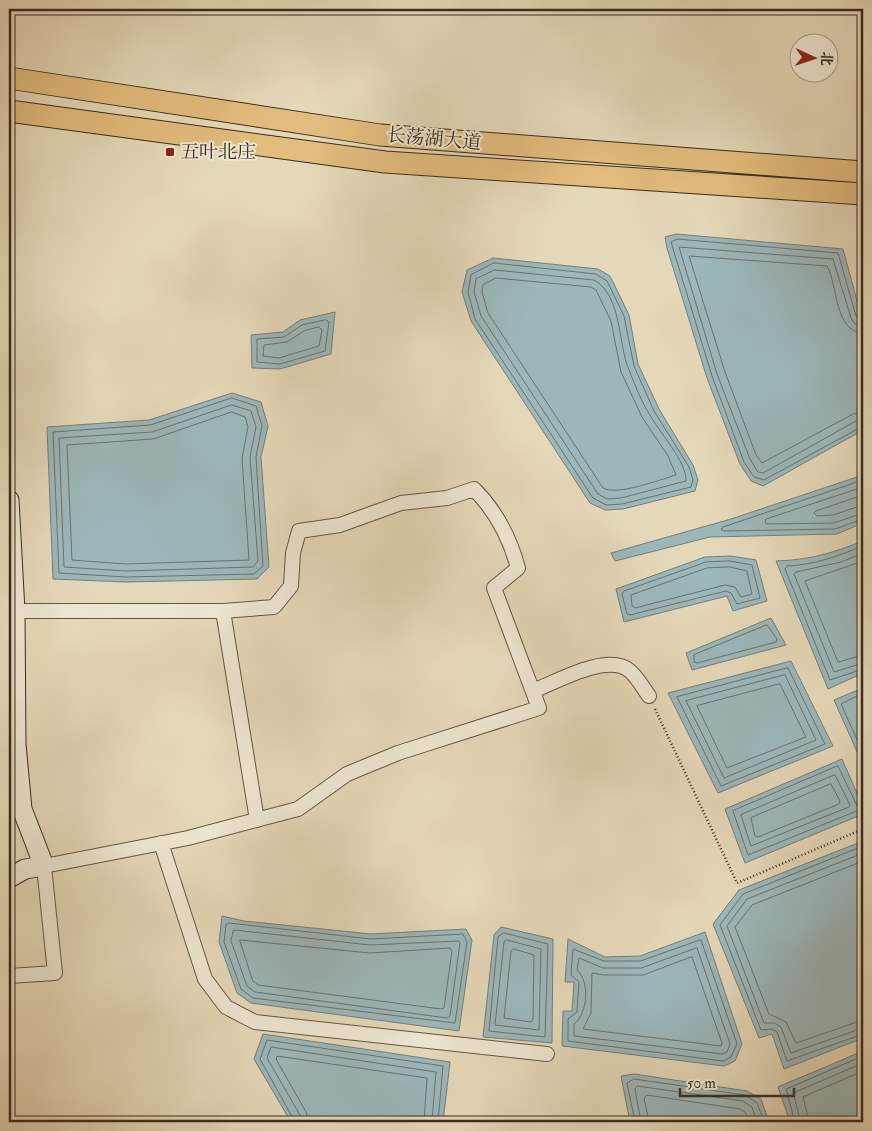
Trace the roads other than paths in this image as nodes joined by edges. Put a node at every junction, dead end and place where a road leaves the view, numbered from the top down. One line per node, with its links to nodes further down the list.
1 (9, 78): 3 (main road, 长荡湖大道)
2 (9, 111): 4 (main road, 长荡湖大道)
3 (863, 172)
4 (863, 194)
5 (9, 500): 6 (street)
6 (15, 611): 7 (street); 12 (street)
7 (224, 611): 8 (street); 10 (street)
8 (533, 691): 9 (street); 10 (street)
9 (649, 696)
10 (257, 820): 11 (street)
11 (162, 843): 12 (street); 15 (street)
12 (44, 866): 13 (street); 14 (street)
13 (9, 878)
14 (9, 976)
15 (547, 1054)

